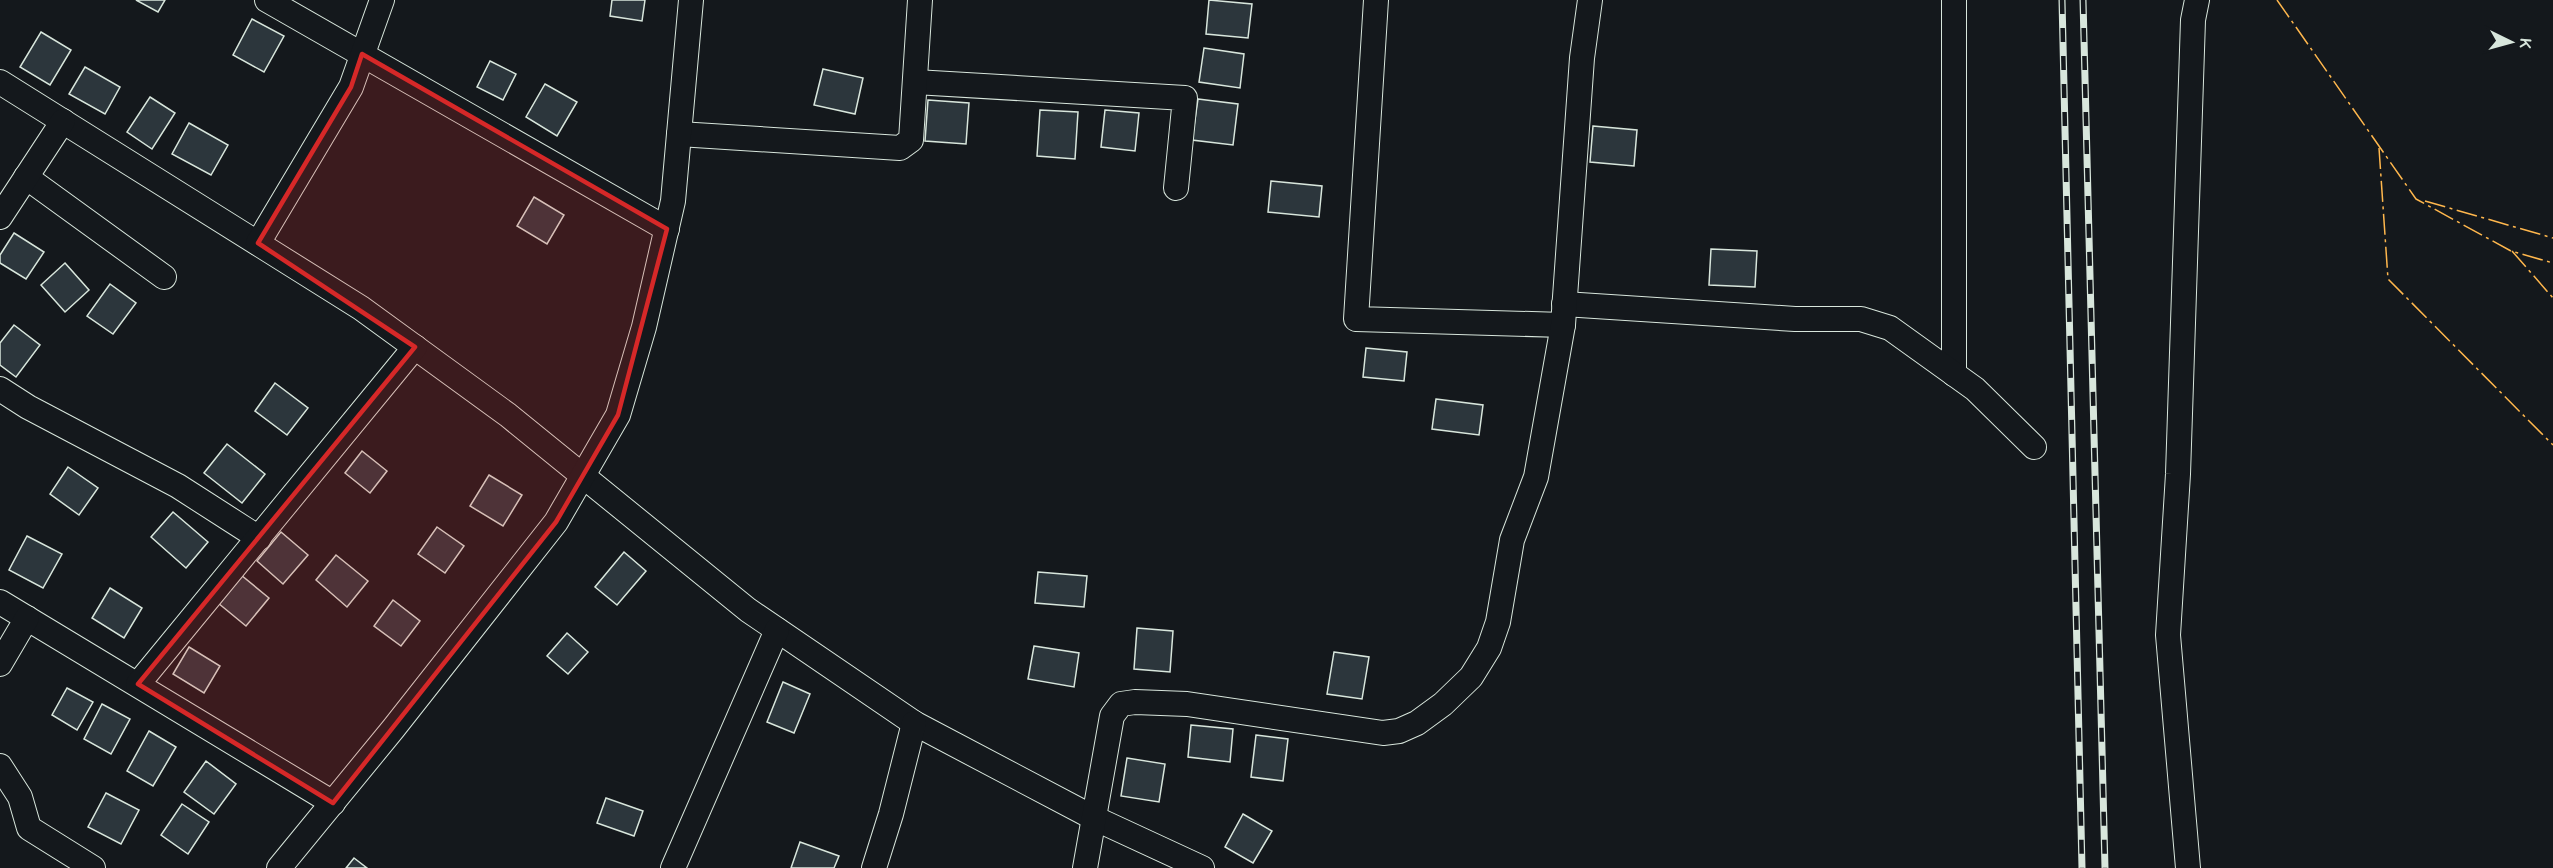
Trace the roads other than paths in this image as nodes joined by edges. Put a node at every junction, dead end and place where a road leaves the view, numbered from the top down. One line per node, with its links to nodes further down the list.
1 (267, 0): 9 (street)
2 (382, 0): 9 (street)
3 (691, 0): 13 (street)
4 (920, 0): 11 (street)
5 (1376, 0): 20 (street)
6 (1590, 0): 20 (street)
7 (1954, 0): 22 (street)
8 (2196, 0): 42 (street)
9 (362, 54): 17 (street); 18 (street)
10 (0, 82): 12 (street)
11 (915, 82): 13 (street); 15 (street)
12 (63, 121): 14 (street); 18 (street)
13 (679, 134): 17 (street)
14 (26, 177): 16 (street); 19 (street)
15 (1176, 188)
16 (0, 217)
17 (667, 230): 25 (street)
18 (258, 243): 21 (street)
19 (164, 277)
20 (1563, 314): 22 (street); 35 (street)
21 (416, 347): 25 (street); 26 (street)
22 (1954, 374): 24 (street)
23 (0, 389): 26 (street)
24 (2034, 447)
25 (584, 476): 29 (street); 34 (street)
26 (259, 538): 31 (street)
27 (0, 602): 28 (street)
28 (27, 618): 30 (street); 31 (street)
29 (777, 630): 32 (street); 38 (street)
30 (0, 664)
31 (138, 684): 34 (street)
32 (914, 723): 35 (street); 39 (street)
33 (0, 766): 36 (street)
34 (333, 803): 37 (street)
35 (1094, 818): 40 (street); 41 (street)
36 (93, 868)
37 (279, 868)
38 (673, 868)
39 (874, 868)
40 (1085, 868)
41 (1202, 868)
42 (2188, 868)

